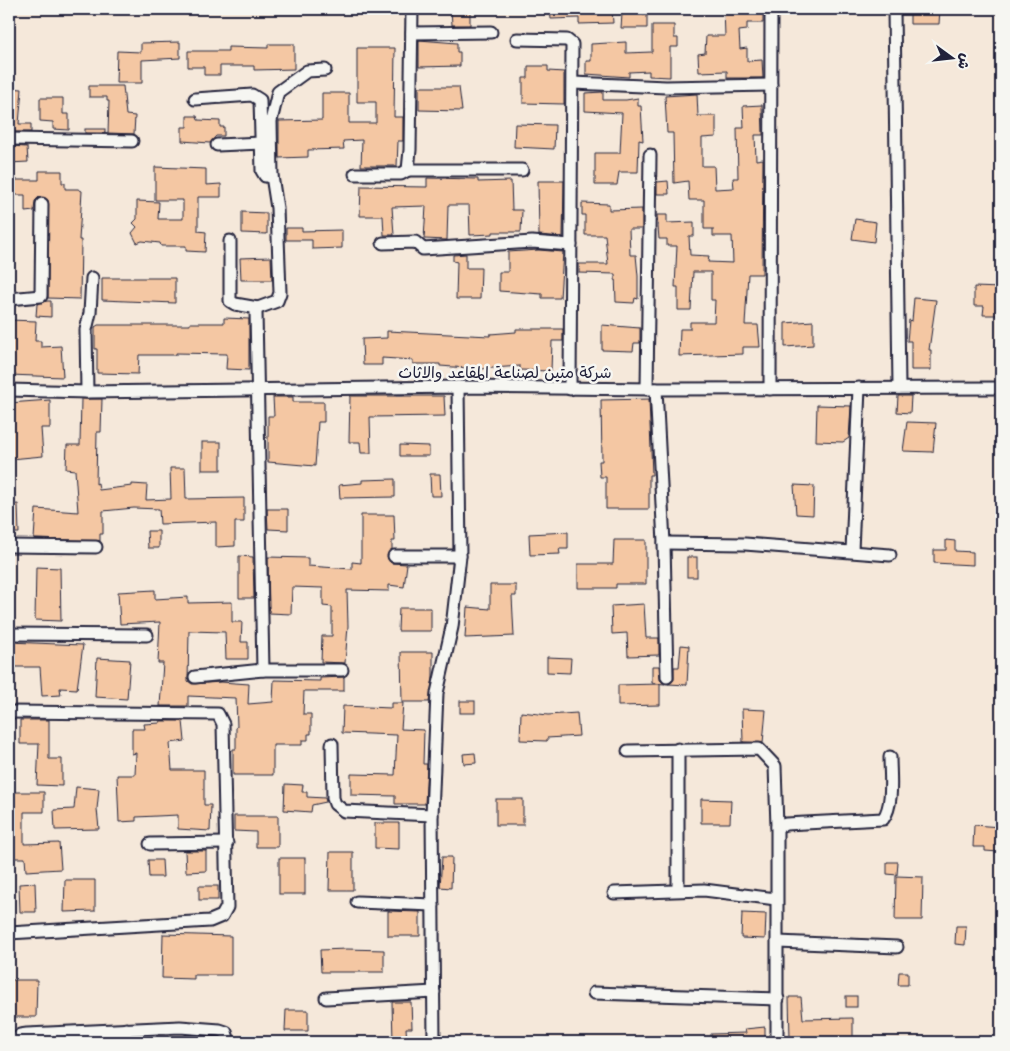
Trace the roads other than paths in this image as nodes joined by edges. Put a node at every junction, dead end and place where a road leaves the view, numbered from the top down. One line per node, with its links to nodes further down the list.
1 (412, 9): 5 (street)
2 (771, 9): 9 (street)
3 (894, 9): 29 (street)
4 (491, 32): 5 (street)
5 (412, 33): 16 (street)
6 (517, 40): 8 (street)
7 (325, 70): 19 (street)
8 (573, 83): 9 (street); 23 (street)
9 (771, 85): 33 (street)
10 (195, 99): 13 (street)
11 (9, 139): 12 (street)
12 (132, 141)
13 (262, 142): 14 (street); 19 (street)
14 (217, 145)
15 (650, 155): 32 (street)
16 (408, 170): 17 (street); 18 (street)
17 (522, 170)
18 (355, 174)
19 (272, 176): 26 (street)
20 (42, 204): 25 (street)
21 (230, 241): 26 (street)
22 (383, 243): 23 (street)
23 (571, 245): 31 (street)
24 (92, 278): 36 (street)
25 (9, 299)
26 (258, 308): 35 (street)
27 (458, 387): 31 (street, شركة متين لصناعة المقاعد والاثاث); 35 (street, شركة متين لصناعة المقاعد والاثاث); 43 (street)
28 (859, 388): 29 (street, شركة متين لصناعة المقاعد والاثاث); 33 (street, شركة متين لصناعة المقاعد والاثاث); 40 (street)
29 (899, 388): 30 (street, شركة متين لصناعة المقاعد والاثاث)
30 (1001, 388)
31 (570, 389): 32 (street, شركة متين لصناعة المقاعد والاثاث)
32 (652, 389): 33 (street, شركة متين لصناعة المقاعد والاثاث); 37 (street)
33 (770, 389)
34 (9, 390): 36 (street, شركة متين لصناعة المقاعد والاثاث)
35 (258, 390): 36 (street, شركة متين لصناعة المقاعد والاثاث); 46 (street)
36 (87, 392)
37 (664, 543): 40 (street); 49 (street)
38 (9, 546): 39 (street)
39 (96, 547)
40 (852, 551): 41 (street)
41 (890, 555)
42 (394, 556): 43 (street)
43 (460, 556): 55 (street)
44 (9, 634): 45 (street)
45 (147, 635)
46 (263, 670): 47 (street); 48 (street)
47 (342, 670)
48 (195, 677)
49 (667, 677)
50 (9, 712): 57 (street)
51 (332, 744): 55 (street)
52 (678, 748): 53 (street); 56 (street); 59 (street)
53 (628, 751)
54 (890, 757): 56 (street)
55 (432, 815): 63 (street)
56 (777, 827): 61 (street)
57 (227, 843): 58 (street); 64 (street)
58 (150, 844)
59 (678, 889): 60 (street); 61 (street)
60 (614, 893)
61 (776, 899): 65 (street)
62 (357, 902): 63 (street)
63 (433, 905): 67 (street)
64 (9, 933)
65 (778, 942): 66 (street); 70 (street)
66 (897, 947)
67 (434, 992): 69 (street); 75 (street)
68 (594, 993): 70 (street)
69 (326, 998)
70 (778, 999): 76 (street)
71 (126, 1029): 72 (street); 73 (street); 74 (street)
72 (14, 1042)
73 (125, 1042)
74 (229, 1042)
75 (434, 1042)
76 (778, 1042)

